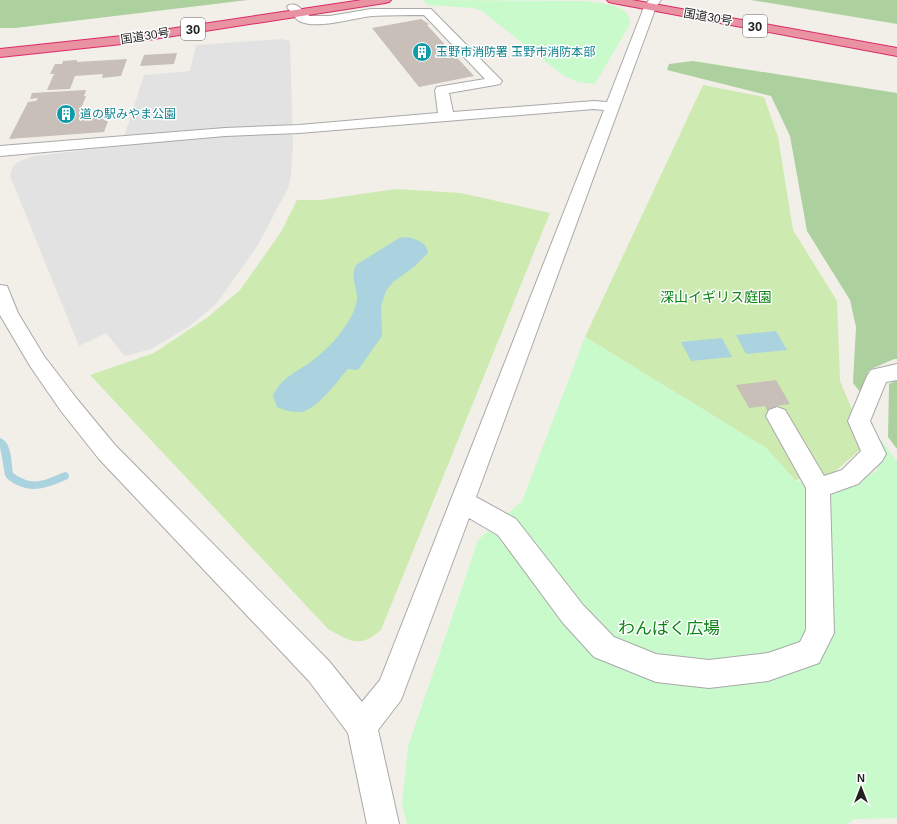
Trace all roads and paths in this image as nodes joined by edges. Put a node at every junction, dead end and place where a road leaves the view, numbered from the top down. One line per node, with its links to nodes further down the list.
1 (340, 0): 5 (highway, 国道30号 / 30)
2 (385, 0): 5 (highway, 国道30号 / 30)
3 (613, 0): 4 (highway, 国道30号 / 30)
4 (655, 2): 6 (highway, 国道30号 / 30); 8 (highway, 国道30号 / 30); 10 (street)
5 (295, 10): 7 (highway, 国道30号 / 30); 9 (highway, 国道30号 / 30); 11 (street)
6 (897, 44)
7 (0, 45)
8 (897, 52)
9 (0, 53)
10 (611, 106): 11 (street); 17 (street)
11 (446, 116): 12 (street)
12 (0, 151)
13 (0, 290): 18 (street)
14 (897, 372): 16 (street)
15 (777, 416): 16 (street)
16 (818, 488): 17 (street)
17 (462, 501): 18 (street)
18 (362, 726): 19 (street)
19 (383, 824)

